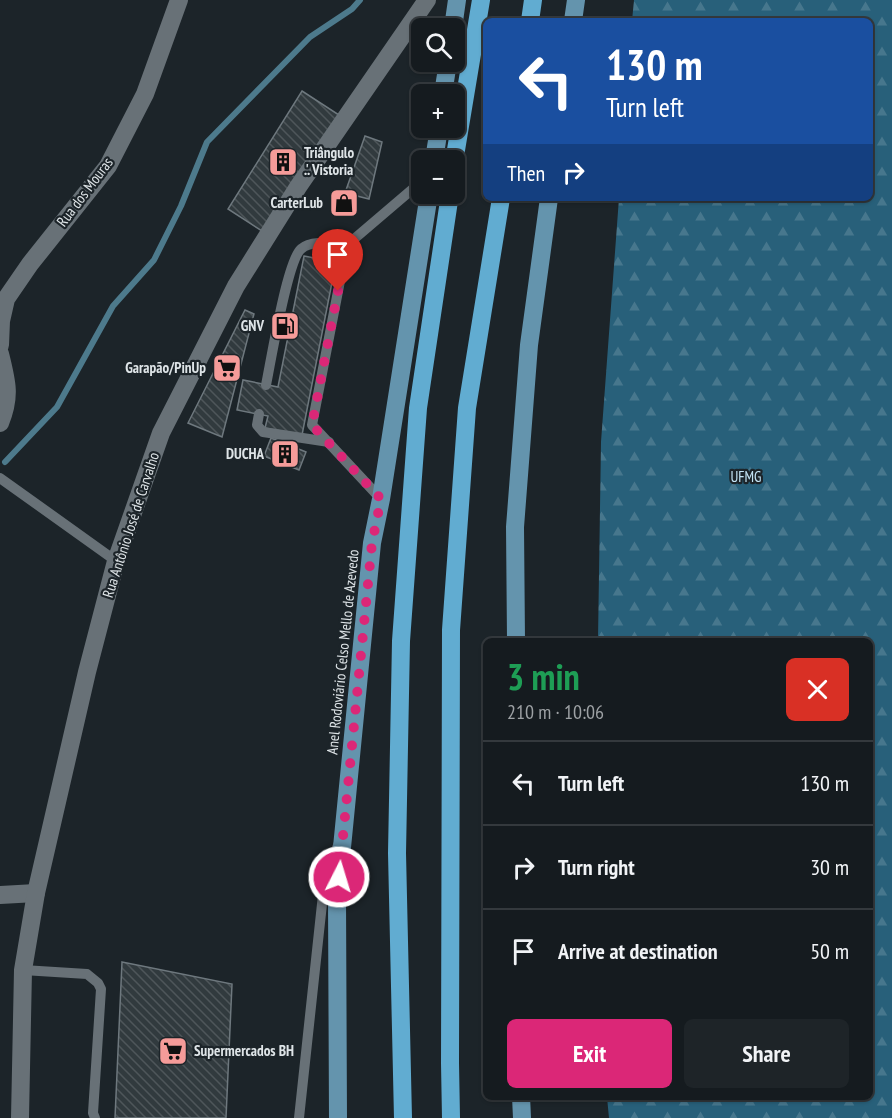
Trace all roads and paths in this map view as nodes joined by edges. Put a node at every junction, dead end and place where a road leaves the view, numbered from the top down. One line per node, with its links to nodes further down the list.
1 (179, 0): 17 (street, Rua dos Mouras)
2 (427, 0): 25 (street, Rua Antônio José de Carvalho)
3 (457, 0): 7 (main road)
4 (481, 0): 10 (highway)
5 (534, 0): 8 (highway)
6 (576, 0): 9 (main road)
7 (454, 18)
8 (531, 18)
9 (573, 18)
10 (456, 150)
11 (411, 190): 16 (lane)
12 (501, 201): 37 (highway)
13 (549, 201): 26 (main road)
14 (427, 204): 24 (main road, Anel Rodoviário Celso Mello de Azevedo)
15 (449, 204): 36 (highway)
16 (346, 244): 19 (lane); 22 (lane)
17 (0, 345)
18 (0, 354): 21 (street)
19 (266, 385)
20 (259, 414): 22 (lane)
21 (0, 423)
22 (329, 442): 24 (lane)
23 (0, 478): 25 (lane)
24 (381, 499): 27 (main road, Anel Rodoviário Celso Mello de Azevedo)
25 (116, 561): 28 (street, Rua Antônio José de Carvalho)
26 (516, 638)
27 (343, 835): 34 (lane); 35 (main road, Anel Rodoviário Celso Mello de Azevedo)
28 (36, 893): 29 (street); 30 (street, Rua Antônio José de Carvalho)
29 (0, 895)
30 (23, 970): 32 (street, Rua Antônio José de Carvalho); 33 (lane)
31 (521, 1100): 38 (main road)
32 (20, 1118)
33 (95, 1118)
34 (299, 1118)
35 (338, 1118)
36 (403, 1118)
37 (451, 1118)
38 (522, 1118)

